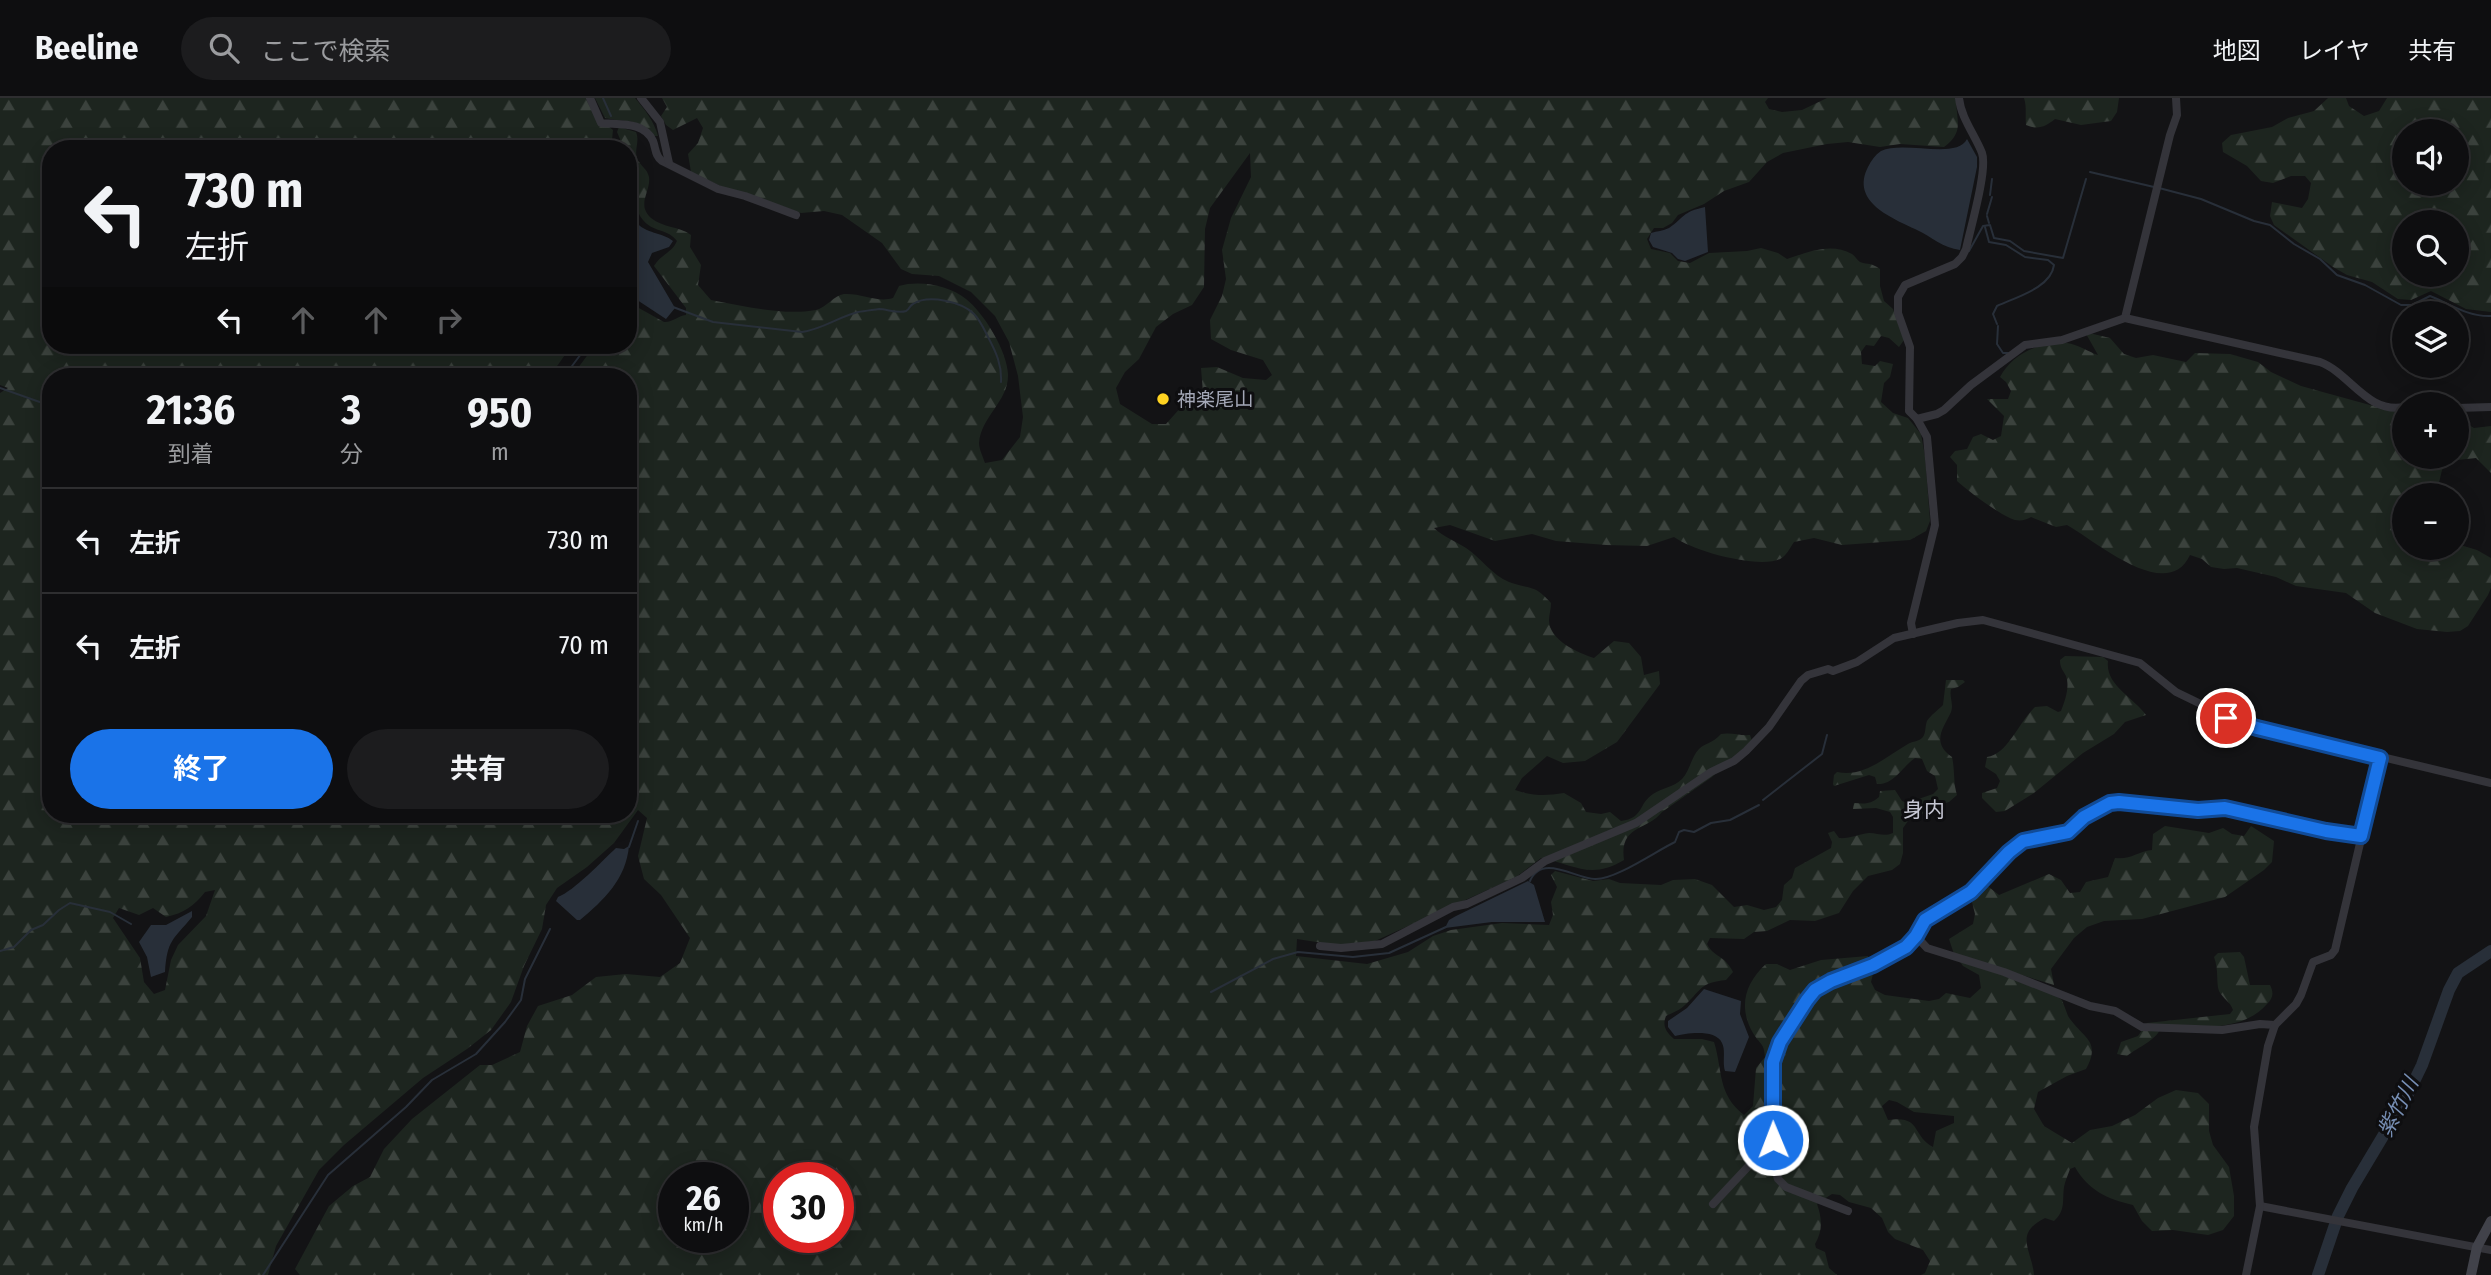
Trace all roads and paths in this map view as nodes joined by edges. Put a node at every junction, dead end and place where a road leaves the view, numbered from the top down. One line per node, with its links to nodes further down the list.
1 (590, 98): 5 (street)
2 (641, 98): 5 (street)
3 (1959, 98): 11 (street)
4 (2176, 98): 7 (street)
5 (669, 163): 6 (street)
6 (796, 215)
7 (2125, 318): 8 (street); 11 (street)
8 (2392, 407)
9 (2491, 407): 10 (street)
10 (2469, 408)
11 (1917, 419): 12 (street)
12 (1913, 634): 13 (street); 17 (street)
13 (2380, 758): 14 (street); 15 (street)
14 (2491, 783)
15 (2361, 836): 16 (street); 18 (street)
16 (1916, 936): 18 (street); 19 (street)
17 (1320, 946)
18 (2275, 1025): 21 (street)
19 (1773, 1140): 20 (street); 22 (street)
20 (1713, 1204)
21 (2260, 1206): 24 (street); 26 (street)
22 (1848, 1211)
23 (2491, 1221): 24 (main road)
24 (2477, 1247): 25 (street); 27 (main road)
25 (2491, 1250)
26 (2246, 1275)
27 (2471, 1275)

